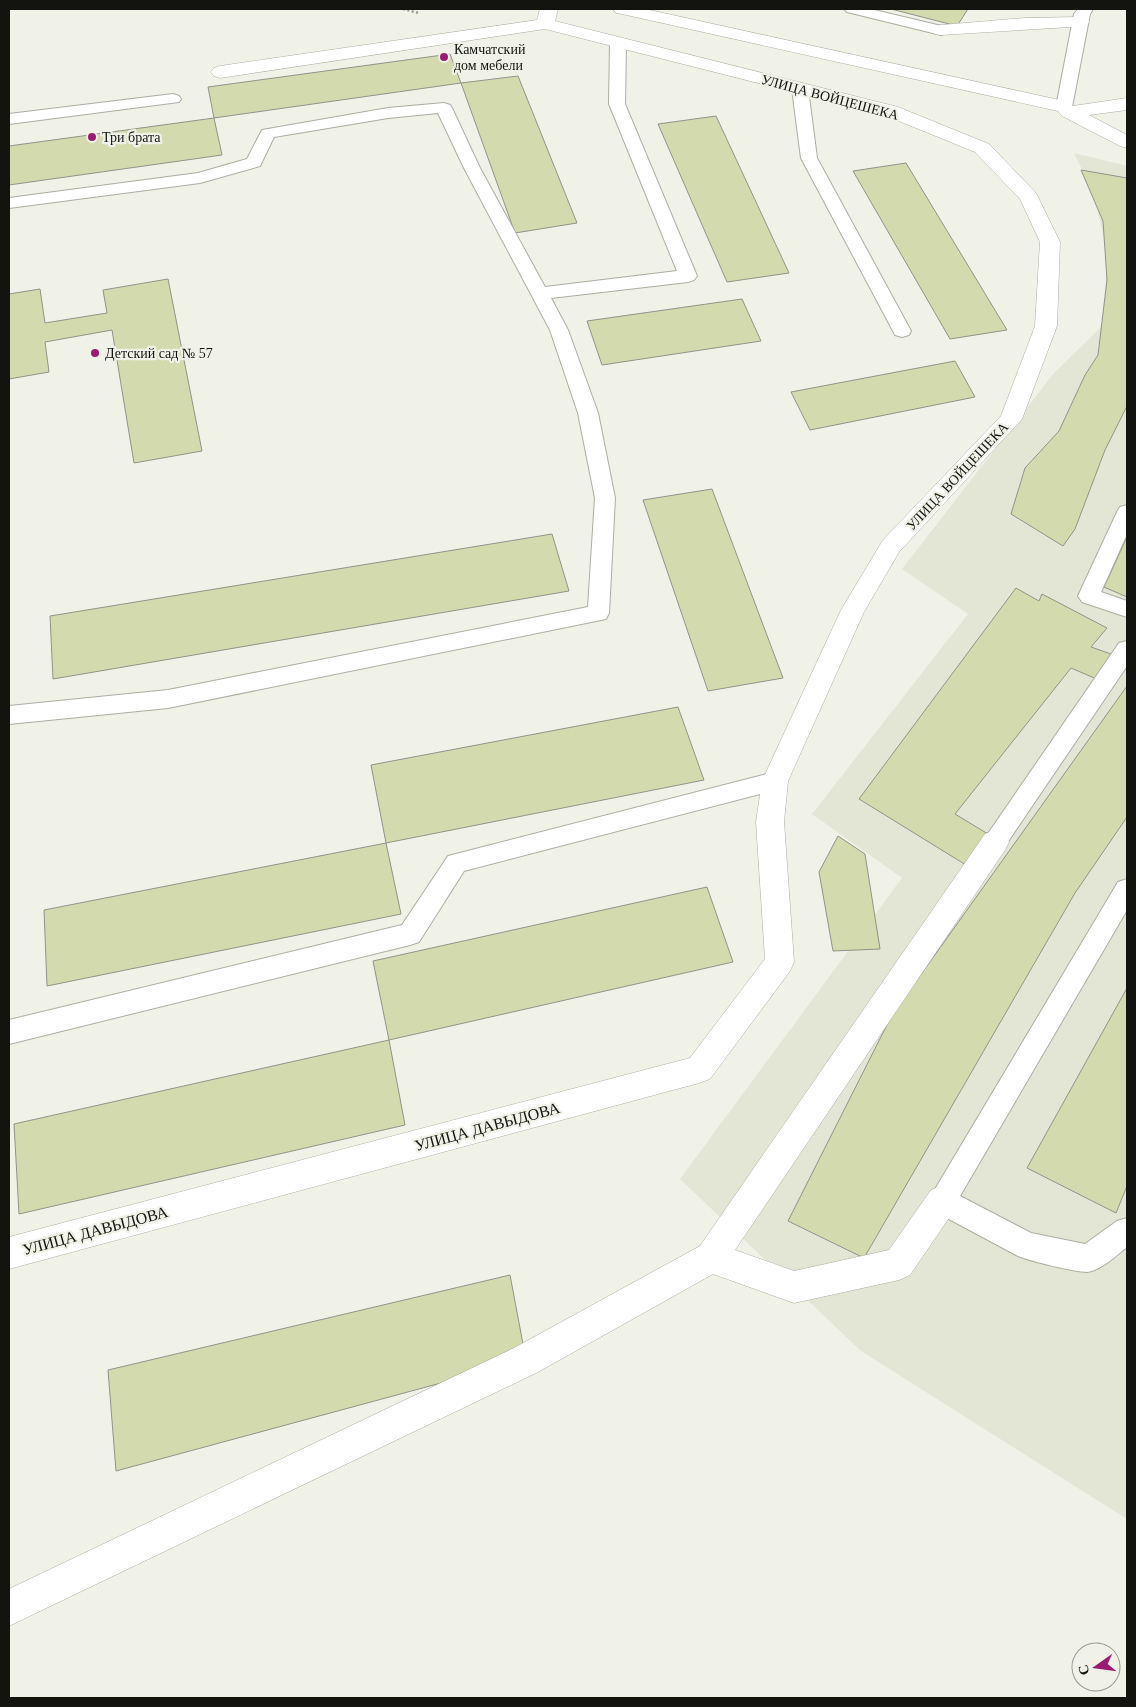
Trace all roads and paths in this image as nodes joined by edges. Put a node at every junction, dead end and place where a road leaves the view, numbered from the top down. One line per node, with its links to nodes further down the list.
1 (622, 9): 11 (street)
2 (852, 9): 5 (lane)
3 (1083, 15): 5 (street); 11 (lane)
4 (547, 17): 6 (street, УЛИЦА ВОЙЦЕШЕКА); 7 (street)
5 (942, 30)
6 (618, 43): 8 (street, УЛИЦА ВОЙЦЕШЕКА); 15 (lane)
7 (220, 72)
8 (800, 89): 16 (lane); 21 (street, УЛИЦА ВОЙЦЕШЕКА)
9 (173, 98): 12 (lane)
10 (1127, 103): 11 (street)
11 (1067, 109): 13 (street)
12 (9, 119)
13 (1127, 142)
14 (9, 203): 15 (lane)
15 (539, 293): 20 (lane)
16 (902, 331)
17 (1127, 512): 18 (lane)
18 (1127, 609)
19 (1127, 649): 23 (lane)
20 (9, 715)
21 (775, 780): 22 (street, УЛИЦА ВОЙЦЕШЕКА); 25 (lane)
22 (770, 822): 28 (street, УЛИЦА ДАВЫДОВА)
23 (995, 842): 29 (street)
24 (1127, 889): 26 (lane)
25 (9, 1032)
26 (942, 1201): 27 (lane); 29 (street)
27 (1127, 1231)
28 (9, 1253)
29 (711, 1257): 30 (street)
30 (9, 1608)

